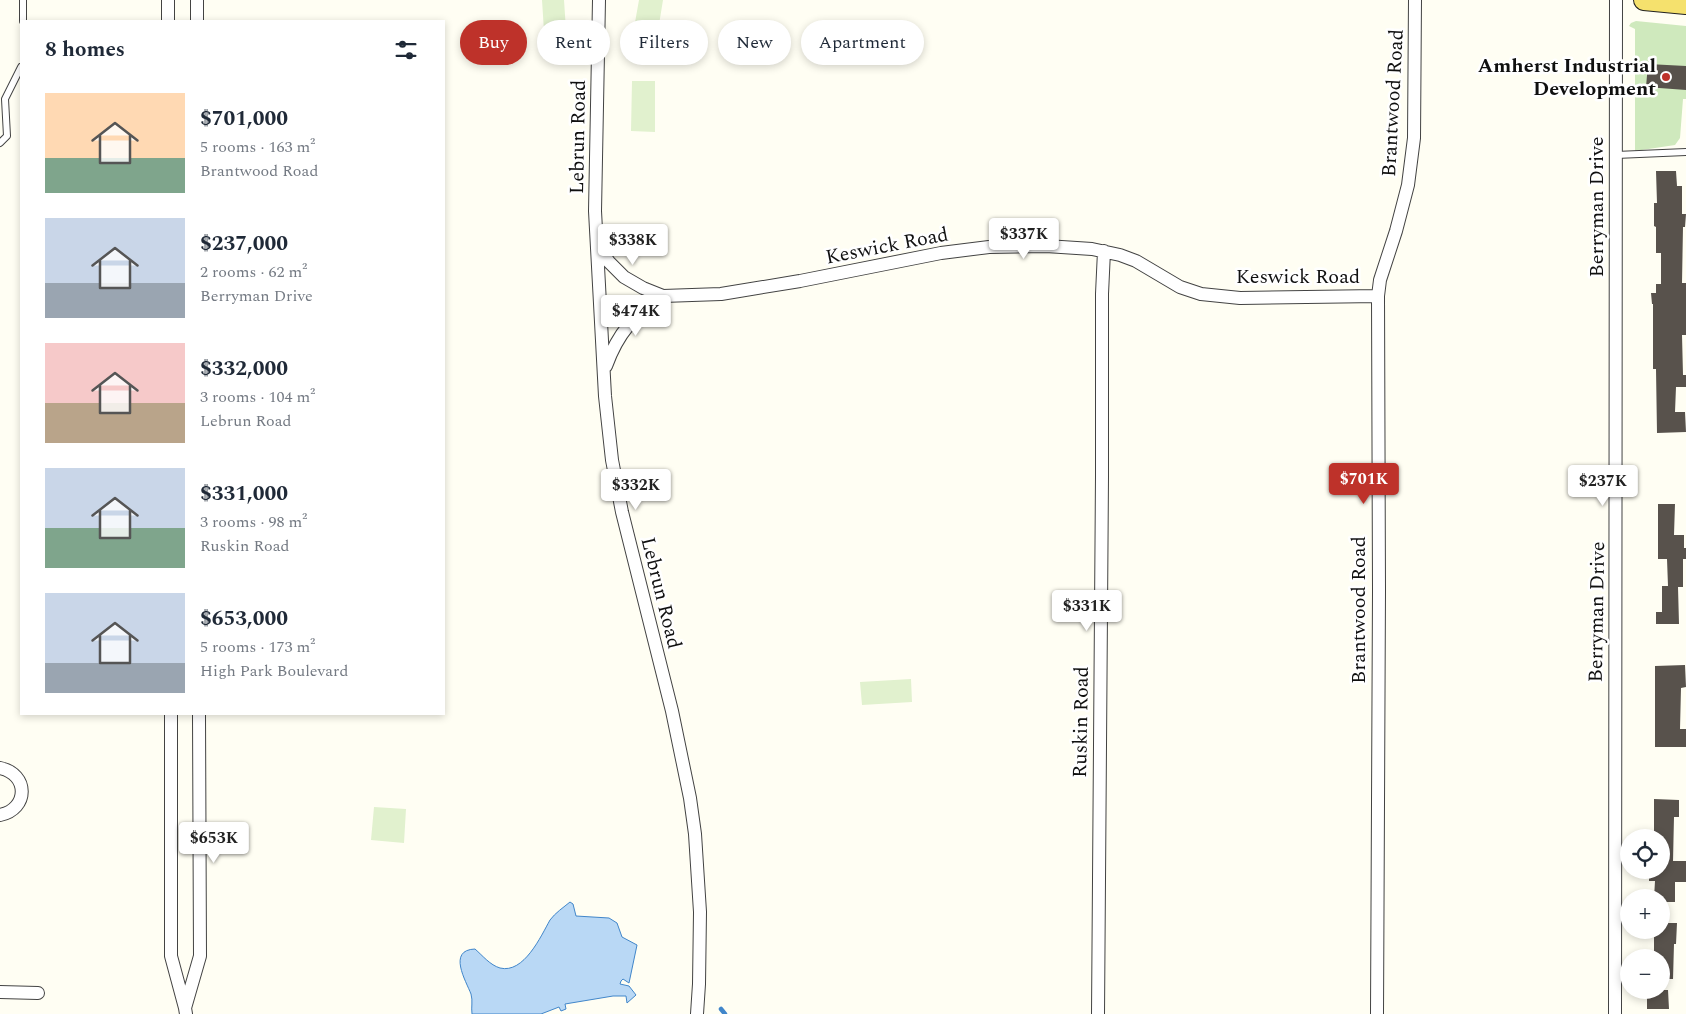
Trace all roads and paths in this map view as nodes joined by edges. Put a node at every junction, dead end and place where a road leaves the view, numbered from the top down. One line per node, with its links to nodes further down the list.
1 (23, 0): 9 (lane)
2 (168, 0): 10 (street)
3 (197, 0): 11 (street)
4 (599, 0): 16 (street, Lebrun Road)
5 (1415, 0): 19 (street, Brantwood Road)
6 (1616, 0): 15 (street, Berryman Drive)
7 (1644, 0): 8 (main road)
8 (1686, 4)
9 (23, 20)
10 (168, 20)
11 (197, 20)
12 (20, 69): 13 (lane)
13 (0, 143)
14 (1686, 152): 15 (lane)
15 (1616, 155): 31 (street, Berryman Drive)
16 (596, 245): 18 (street, Keswick Road); 20 (street, Lebrun Road)
17 (1104, 250): 18 (street, Keswick Road); 19 (street, Keswick Road); 29 (street, Ruskin Road)
18 (663, 296): 20 (street)
19 (1378, 296): 30 (street, Brantwood Road)
20 (604, 374): 28 (street, Lebrun Road)
21 (171, 715): 27 (street)
22 (199, 715): 27 (street)
23 (0, 768): 24 (street)
24 (0, 815)
25 (0, 992): 26 (street)
26 (38, 993)
27 (186, 1011)
28 (697, 1014)
29 (1098, 1014)
30 (1377, 1014)
31 (1615, 1014)

